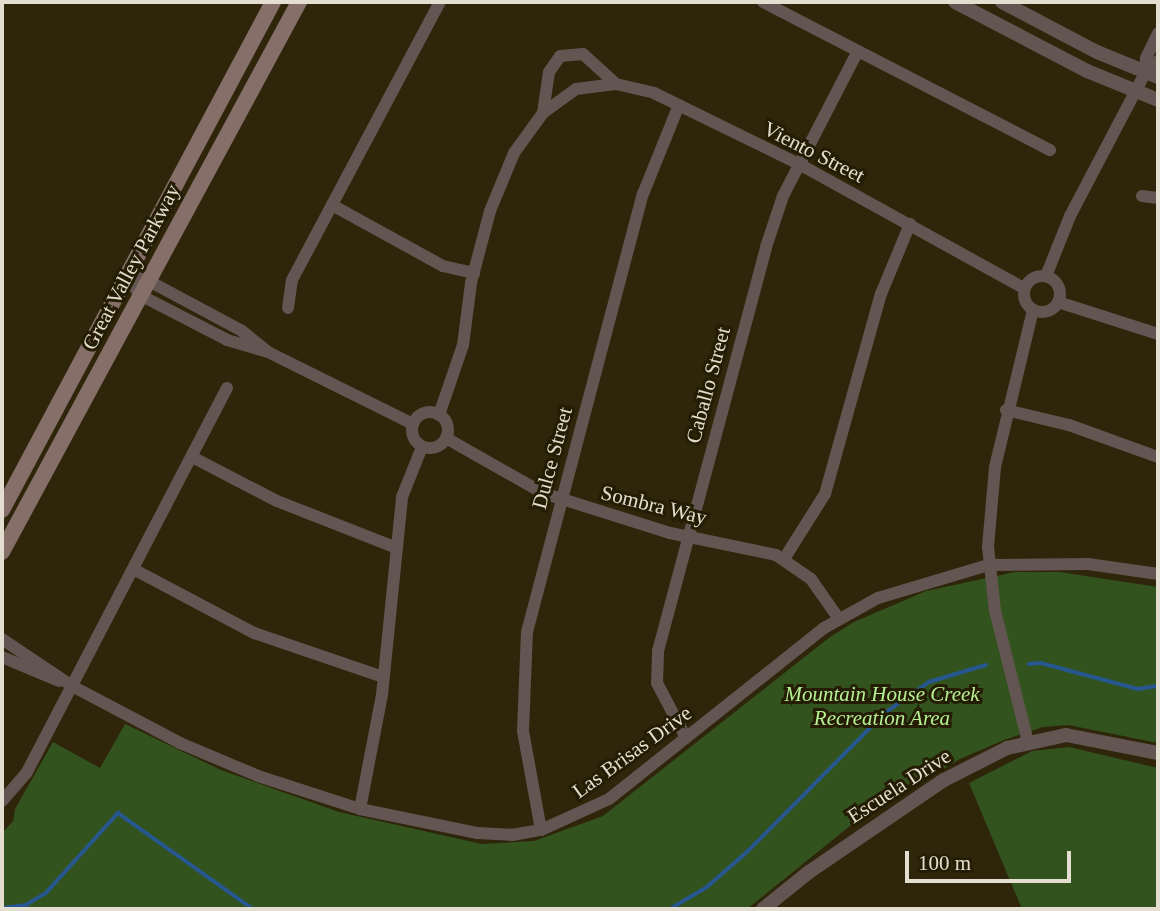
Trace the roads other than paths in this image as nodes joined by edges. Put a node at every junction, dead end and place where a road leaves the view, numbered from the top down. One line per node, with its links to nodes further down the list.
1 (273, 2): 23 (main road, Great Valley Parkway)
2 (299, 2): 25 (main road, Great Valley Parkway)
3 (440, 2): 20 (street)
4 (763, 2): 8 (street)
5 (955, 2): 12 (street)
6 (1002, 2): 10 (street)
7 (1158, 33): 10 (street)
8 (858, 51): 16 (street); 17 (street, Caballo Street)
9 (1158, 61): 10 (street)
10 (1152, 75): 12 (street)
11 (616, 84): 14 (street, Viento Street); 15 (street, Viento Street); 15 (street)
12 (1135, 93): 13 (street); 24 (street)
13 (1158, 100)
14 (679, 105): 17 (street, Viento Street); 39 (street, Dulce Street)
15 (543, 113): 22 (street)
16 (1049, 150)
17 (799, 164): 21 (street, Viento Street); 41 (street, Caballo Street)
18 (1142, 196): 19 (street)
19 (1158, 198)
20 (332, 205): 22 (street); 28 (street)
21 (910, 224): 26 (street, Viento Street); 44 (street)
22 (474, 273): 33 (street)
23 (125, 275): 25 (street); 40 (main road, Great Valley Parkway)
24 (1046, 276): 26 (street); 27 (street)
25 (144, 287): 34 (street); 43 (main road, Great Valley Parkway)
26 (1024, 288): 29 (street)
27 (1058, 302): 29 (street); 30 (street)
28 (288, 308)
29 (1033, 310): 32 (street)
30 (1158, 334)
31 (227, 388): 38 (street)
32 (1006, 410): 37 (street); 45 (street)
33 (439, 415): 34 (street); 35 (street)
34 (413, 424): 36 (street)
35 (446, 438): 36 (street); 39 (street, Sombra Way)
36 (422, 447): 42 (street)
37 (1158, 457)
38 (194, 458): 42 (street); 46 (street)
39 (561, 499): 41 (street, Sombra Way); 58 (street, Dulce Street)
40 (2, 510)
41 (687, 536): 44 (street, Sombra Way); 53 (street, Caballo Street)
42 (397, 548): 51 (street)
43 (2, 552)
44 (784, 559): 48 (street, Sombra Way)
45 (989, 565): 47 (street, Las Brisas Drive); 48 (street, Las Brisas Drive); 54 (street)
46 (135, 570): 51 (street); 52 (street)
47 (1158, 574)
48 (839, 620): 53 (street, Las Brisas Drive)
49 (2, 639): 52 (street, Las Brisas Drive)
50 (2, 657): 52 (street, Las Brisas Drive)
51 (383, 677): 57 (street)
52 (72, 686): 56 (street); 57 (street, Las Brisas Drive)
53 (686, 738): 58 (street, Las Brisas Drive)
54 (1028, 742): 55 (street, Escuela Drive); 59 (street, Escuela Drive)
55 (1158, 753)
56 (2, 801)
57 (360, 809): 58 (street, Las Brisas Drive)
58 (541, 830)
59 (763, 909)

